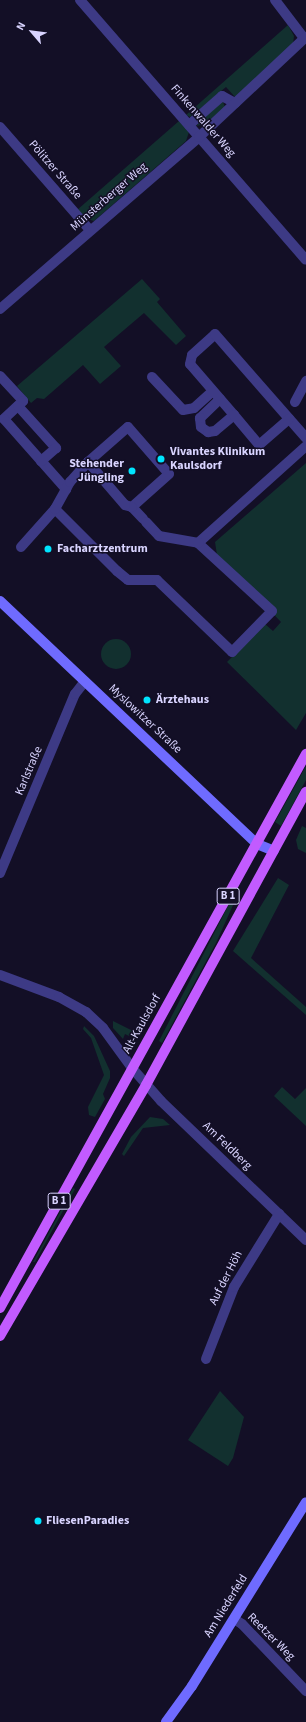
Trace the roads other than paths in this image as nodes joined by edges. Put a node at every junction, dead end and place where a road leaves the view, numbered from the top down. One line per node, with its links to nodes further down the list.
1 (80, 0): 5 (street, Finkenwalder Weg)
2 (274, 0): 3 (street)
3 (305, 38): 4 (street, Münsterberger Weg)
4 (235, 103): 5 (street); 7 (street, Münsterberger Weg)
5 (189, 125): 7 (street, Finkenwalder Weg)
6 (0, 127): 8 (street, Pölitzer Straße)
7 (199, 137): 8 (street, Münsterberger Weg); 9 (street, Finkenwalder Weg)
8 (90, 230): 10 (street, Münsterberger Weg)
9 (306, 260)
10 (0, 309)
11 (0, 376): 16 (street)
12 (152, 377): 14 (street)
13 (306, 381): 15 (street)
14 (216, 395): 17 (street); 17 (street); 18 (street)
15 (294, 402)
16 (18, 406): 21 (street); 21 (street)
17 (234, 415): 18 (street)
18 (289, 418): 19 (street)
19 (306, 438)
20 (306, 446): 26 (street)
21 (41, 461): 23 (street)
22 (88, 462): 23 (street); 24 (street); 24 (street)
23 (66, 489): 25 (street)
24 (132, 507): 26 (street)
25 (55, 509): 26 (street); 27 (street)
26 (198, 543)
27 (21, 547)
28 (0, 601): 29 (street, Myslowitzer Straße)
29 (85, 681): 32 (street, Myslowitzer Straße); 34 (street, Karlstraße)
30 (306, 754): 32 (main road, Alt-Kaulsdorf / B 1)
31 (306, 792): 33 (main road, B 1)
32 (257, 844): 33 (street, Myslowitzer Straße); 36 (main road, Alt-Kaulsdorf / B 1)
33 (274, 851): 37 (main road, B 1)
34 (0, 873)
35 (0, 975): 36 (street, Am Feldberg)
36 (132, 1068): 37 (street, Am Feldberg); 40 (main road, Alt-Kaulsdorf / B 1)
37 (146, 1085): 38 (street, Am Feldberg); 41 (main road, B 1)
38 (279, 1214): 39 (street, Am Feldberg); 42 (street, Auf der Höh)
39 (306, 1240)
40 (1, 1302)
41 (0, 1336)
42 (206, 1359)
43 (306, 1502): 44 (street, Am Niederfeld)
44 (234, 1618): 45 (street, Reetzer Weg); 46 (street, Am Niederfeld)
45 (306, 1692)
46 (166, 1722)

